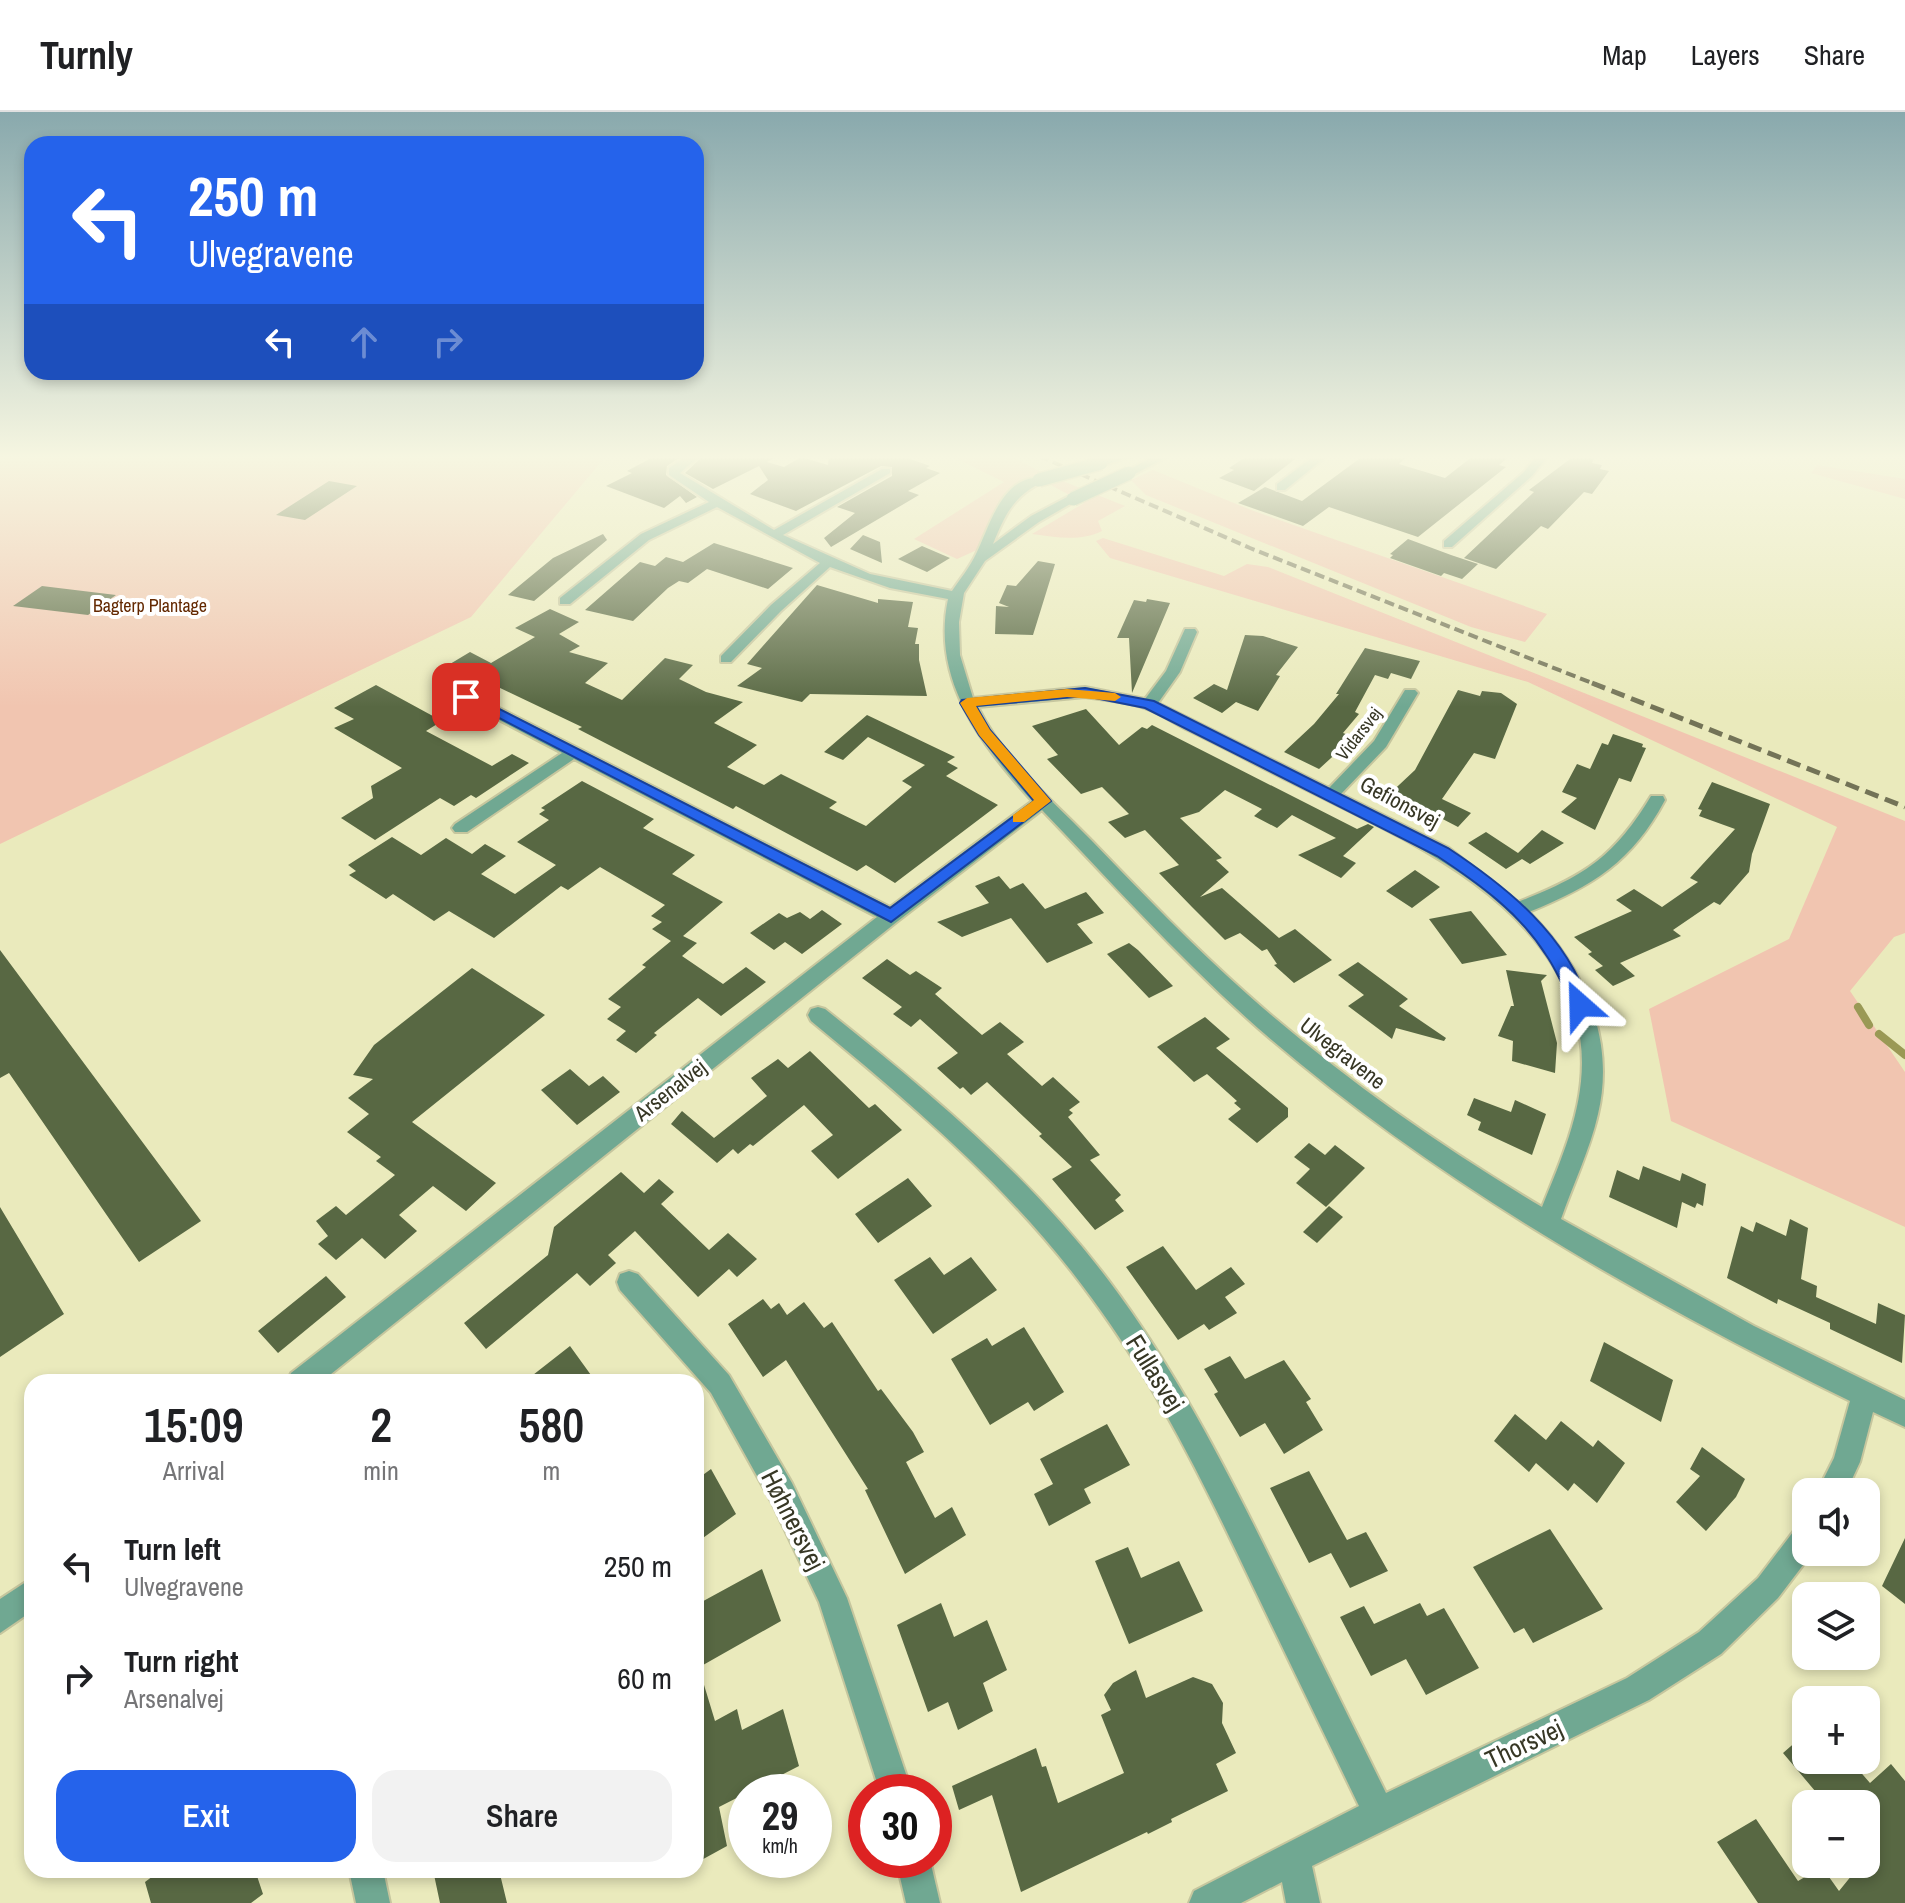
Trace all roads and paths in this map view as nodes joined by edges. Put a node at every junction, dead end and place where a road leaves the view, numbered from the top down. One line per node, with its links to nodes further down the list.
1 (642, 540): 10 (street)
2 (784, 540): 7 (street)
3 (988, 540): 8 (street, Ulvegravene, bridge)
4 (1008, 540): 8 (street, Ulvegravene, bridge)
5 (1453, 540): 6 (street)
6 (1448, 544)
7 (830, 561): 9 (street); 12 (street)
8 (980, 561): 9 (street, Ulvegravene)
9 (956, 596): 15 (street, Ulvegravene)
10 (565, 601)
11 (1190, 632): 16 (street)
12 (726, 659)
13 (439, 683): 17 (street)
14 (1410, 693): 18 (street, Vidarsvej)
15 (967, 703): 16 (street, Gefionsvej); 20 (street, Ulvegravene)
16 (1149, 704): 18 (street, Gefionsvej)
17 (574, 752): 21 (street); 23 (street)
18 (1332, 794): 22 (street, Gefionsvej)
19 (1657, 800): 22 (street)
20 (1043, 801): 23 (street, Arsenalvej); 25 (street, Ulvegravene)
21 (461, 828)
22 (1519, 909): 25 (street, Gefionsvej)
23 (891, 916): 27 (street, Arsenalvej)
24 (818, 1015): 35 (street, Fullasvej)
25 (1547, 1224): 28 (street, Ulvegravene)
26 (629, 1282): 34 (street, Høhnersvej)
27 (310, 1374)
28 (1865, 1395): 29 (street, Ulvegravene); 30 (street)
29 (1905, 1414)
30 (1838, 1478)
31 (1792, 1556): 35 (street, Thorsvej)
32 (24, 1599): 33 (street)
33 (0, 1618)
34 (890, 1774)
35 (1379, 1813): 36 (street, Thorsvej)
36 (1294, 1857): 41 (street, Thorsvej); 42 (street)
37 (368, 1878): 39 (street)
38 (917, 1878): 40 (street)
39 (373, 1903)
40 (923, 1903)
41 (1206, 1903)
42 (1303, 1903)

